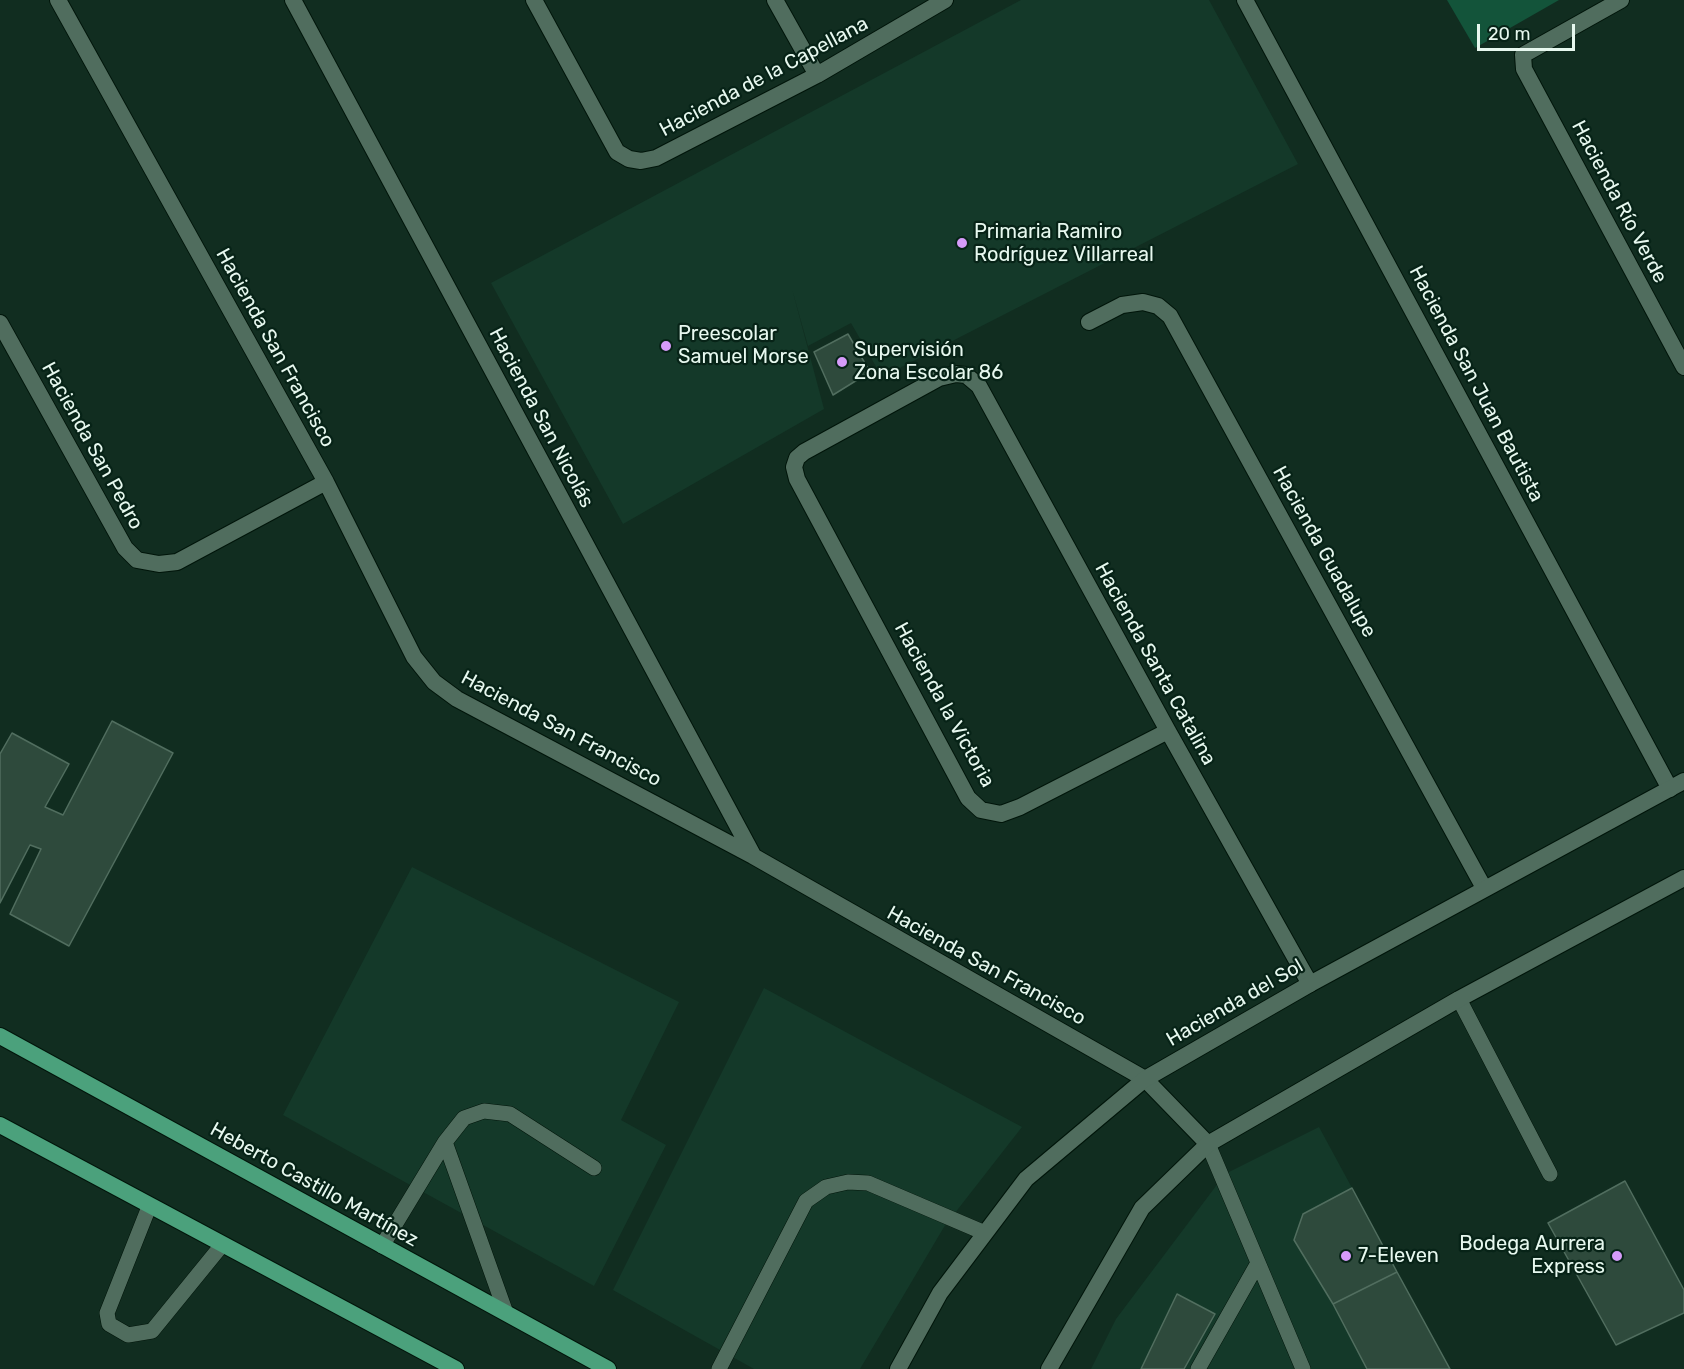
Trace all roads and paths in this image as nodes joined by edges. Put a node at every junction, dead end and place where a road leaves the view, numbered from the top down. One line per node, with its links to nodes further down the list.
1 (58, 0): 13 (street, Hacienda San Francisco)
2 (293, 0): 16 (street, Hacienda San Nicolás)
3 (534, 0): 8 (street, Hacienda de la Capellana)
4 (775, 0): 8 (street)
5 (945, 0): 8 (street, Hacienda de la Capellana)
6 (1245, 0): 15 (street, Hacienda San Juan Bautista)
7 (1621, 0): 11 (street, Hacienda Río Verde)
8 (817, 75)
9 (1089, 322): 18 (street, Hacienda Guadalupe)
10 (0, 323): 13 (street, Hacienda San Pedro)
11 (1684, 367)
12 (956, 374): 14 (street, Hacienda Santa Catalina); 14 (street, Hacienda la Victoria)
13 (326, 482): 16 (street, Hacienda San Francisco)
14 (1168, 732): 19 (street, Hacienda Santa Catalina)
15 (1677, 785): 18 (street, Hacienda del Sol)
16 (753, 856): 22 (street, Hacienda San Francisco)
17 (1684, 878): 20 (street)
18 (1484, 888): 19 (street, Hacienda del Sol)
19 (1310, 984): 22 (street, Hacienda del Sol)
20 (1459, 999): 25 (street); 27 (lane)
21 (0, 1036): 31 (main road, Heberto Castillo Martínez)
22 (1145, 1079): 25 (street, Hacienda San Francisco); 29 (street, Hacienda del Sol)
23 (0, 1125): 28 (main road)
24 (445, 1142): 26 (lane); 31 (lane); 33 (lane)
25 (1208, 1144): 32 (lane); 38 (street)
26 (594, 1168)
27 (1550, 1174)
28 (149, 1206): 30 (main road); 30 (lane)
29 (985, 1233): 36 (lane); 37 (street, Hacienda del Sol)
30 (222, 1245): 34 (main road)
31 (382, 1246): 33 (main road, Heberto Castillo Martínez)
32 (1258, 1263): 39 (lane); 40 (lane)
33 (506, 1313): 35 (main road, Heberto Castillo Martínez)
34 (456, 1369)
35 (608, 1369)
36 (719, 1369)
37 (898, 1369)
38 (1049, 1369)
39 (1198, 1369)
40 (1303, 1369)

